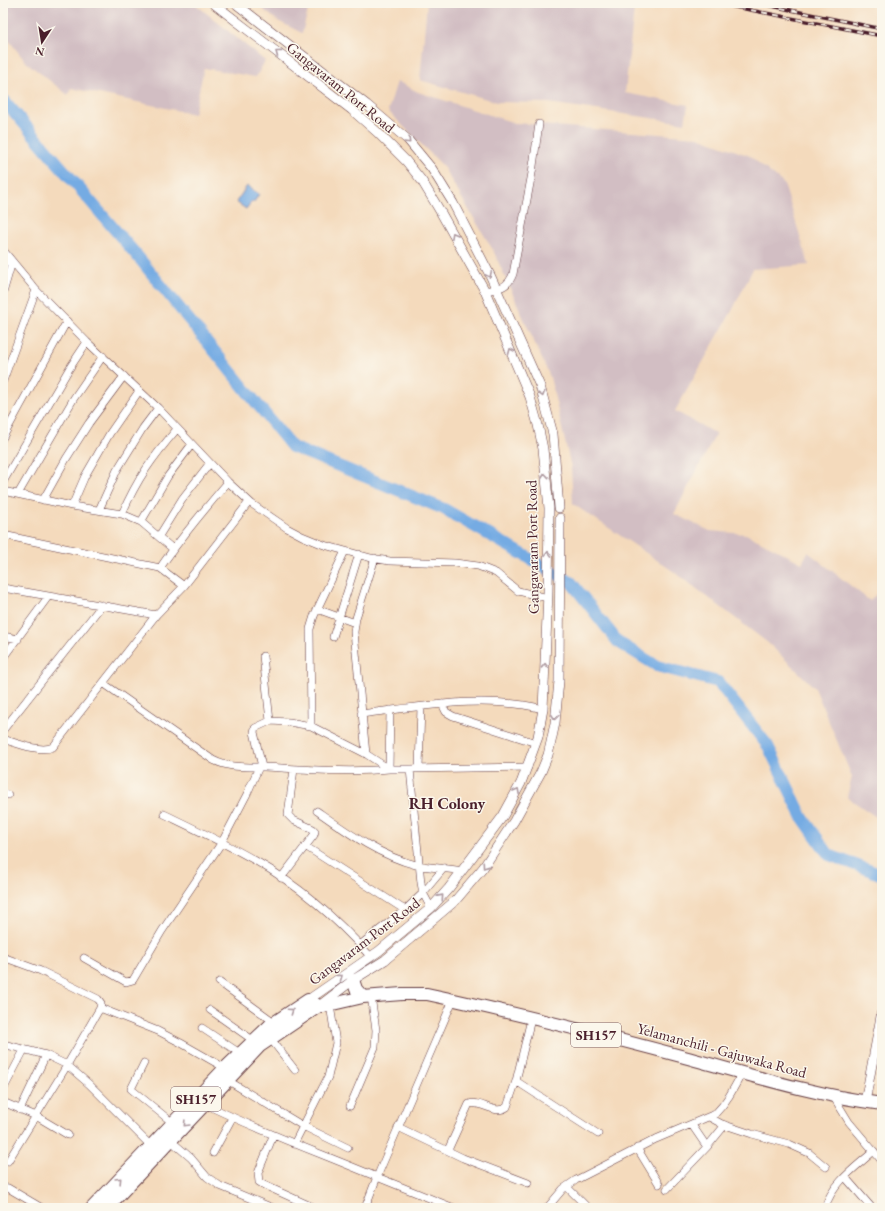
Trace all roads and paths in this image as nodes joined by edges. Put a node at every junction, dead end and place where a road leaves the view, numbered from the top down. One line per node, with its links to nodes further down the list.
1 (213, 3): 9 (street, Gangavaram Port Road, one-way to 1)
2 (236, 3): 8 (street, Gangavaram Port Road, one-way to 8)
3 (539, 124): 8 (street)
4 (3, 250): 6 (street)
5 (3, 262): 6 (street)
6 (12, 262): 7 (street); 10 (street)
7 (36, 290): 11 (street); 15 (street)
8 (496, 290): 9 (street); 29 (street, Gangavaram Port Road, one-way to 29)
9 (485, 291): 43 (street, Gangavaram Port Road, one-way to 9)
10 (3, 294)
11 (67, 321): 12 (street); 19 (street)
12 (87, 342): 13 (street); 22 (street)
13 (103, 356): 14 (street); 25 (street)
14 (124, 376): 16 (street); 26 (street)
15 (3, 381)
16 (139, 391): 17 (street); 28 (street)
17 (158, 408): 18 (street); 30 (street)
18 (177, 428): 20 (street); 31 (street)
19 (3, 437)
20 (192, 444): 21 (street); 33 (street)
21 (210, 463): 23 (street); 35 (street)
22 (3, 482)
23 (228, 482): 27 (street); 36 (street)
24 (3, 491): 25 (street)
25 (18, 494): 26 (street)
26 (43, 500): 28 (street)
27 (250, 503): 37 (street); 41 (street)
28 (72, 506): 30 (street)
29 (559, 508): 32 (street)
30 (99, 510): 31 (street)
31 (122, 514): 33 (street)
32 (560, 518): 78 (street, Gangavaram Port Road, one-way to 78)
33 (141, 522): 35 (street)
34 (3, 535): 40 (street)
35 (159, 536): 36 (street)
36 (173, 549): 40 (street)
37 (345, 551): 38 (street); 46 (street)
38 (358, 554): 39 (street); 48 (street)
39 (375, 558): 43 (street); 49 (street)
40 (160, 568): 41 (street)
41 (184, 586): 47 (street)
42 (3, 588): 44 (street)
43 (548, 596): 58 (street, Gangavaram Port Road, one-way to 43)
44 (48, 597): 45 (street); 52 (street)
45 (102, 605): 47 (street); 63 (street)
46 (317, 609): 48 (street); 62 (street)
47 (156, 615): 55 (street)
48 (339, 618): 49 (street); 51 (street)
49 (355, 623): 60 (street)
50 (3, 636): 52 (street)
51 (333, 637)
52 (18, 639): 54 (street)
53 (263, 656): 61 (street)
54 (3, 658)
55 (103, 683): 64 (street); 67 (street)
56 (442, 704): 57 (street); 58 (street); 65 (street)
57 (420, 707): 59 (street); 69 (street)
58 (539, 708): 65 (street, Gangavaram Port Road)
59 (390, 710): 60 (street); 71 (street)
60 (361, 714): 66 (street)
61 (270, 721): 62 (street); 67 (street)
62 (311, 726): 66 (street)
63 (3, 730)
64 (3, 739)
65 (532, 741): 68 (street, Gangavaram Port Road)
66 (366, 754): 71 (street)
67 (260, 767): 70 (street); 75 (street)
68 (528, 767): 69 (street); 76 (street, Gangavaram Port Road, one-way to 68)
69 (419, 768): 72 (street)
70 (294, 769): 71 (street); 77 (street)
71 (389, 769): 72 (street)
72 (410, 769): 79 (street)
73 (316, 812): 79 (street)
74 (164, 814): 75 (street)
75 (222, 842): 82 (street); 89 (street)
76 (483, 843): 78 (street); 81 (street, Gangavaram Port Road)
77 (306, 846): 82 (street); 85 (street)
78 (495, 850): 90 (street, Gangavaram Port Road, one-way to 90)
79 (418, 865): 80 (street); 83 (street)
80 (444, 868): 81 (street); 83 (street)
81 (462, 871): 84 (street, Gangavaram Port Road, one-way to 81)
82 (282, 878): 86 (street)
83 (423, 893): 84 (street); 85 (street)
84 (431, 908): 87 (street, Gangavaram Port Road)
85 (405, 910): 86 (street)
86 (360, 944): 87 (street)
87 (370, 956): 94 (street, Gangavaram Port Road, one-way to 87)
88 (3, 957): 95 (street)
89 (84, 958)
90 (353, 980): 92 (main road); 94 (street, Gangavaram Port Road)
91 (219, 982): 99 (street)
92 (367, 997): 93 (main road, Yelamanchili - Gajuwaka Road / SH157); 94 (main road, Yelamanchili - Gajuwaka Road / SH157); 119 (street)
93 (453, 1000): 98 (main road, Yelamanchili - Gajuwaka Road / SH157); 128 (street)
94 (319, 1004): 99 (main road, Yelamanchili - Gajuwaka Road / SH157, one-way to 94); 101 (main road, Yelamanchili - Gajuwaka Road / SH157); 127 (street)
95 (100, 1008): 108 (street); 111 (street)
96 (210, 1010): 102 (street)
97 (882, 1011): 116 (street)
98 (532, 1019): 110 (main road, Yelamanchili - Gajuwaka Road / SH157); 112 (street)
99 (274, 1022): 102 (main road, Yelamanchili - Gajuwaka Road / SH157)
100 (202, 1028): 105 (street)
101 (270, 1038): 109 (street); 111 (main road, Yelamanchili - Gajuwaka Road / SH157)
102 (254, 1041): 105 (main road, Yelamanchili - Gajuwaka Road / SH157)
103 (3, 1044): 104 (street)
104 (24, 1050): 106 (street); 113 (street)
105 (241, 1054): 111 (main road, Yelamanchili - Gajuwaka Road / SH157)
106 (46, 1055): 108 (street); 120 (street)
107 (144, 1063): 124 (street)
108 (67, 1065): 121 (street); 134 (street)
109 (295, 1070)
110 (742, 1073): 114 (main road, Yelamanchili - Gajuwaka Road / SH157); 122 (street)
111 (226, 1074): 117 (main road, Yelamanchili - Gajuwaka Road / SH157); 124 (main road, Yelamanchili - Gajuwaka Road / SH157); 127 (street)
112 (516, 1081): 129 (street); 138 (street)
113 (3, 1090)
114 (833, 1096): 116 (main road, Yelamanchili - Gajuwaka Road / SH157); 139 (street)
115 (3, 1102): 120 (street)
116 (865, 1102): 118 (main road, Yelamanchili - Gajuwaka Road / SH157)
117 (205, 1104): 123 (street); 132 (main road, Yelamanchili - Gajuwaka Road / SH157, one-way to 132)
118 (882, 1104)
119 (350, 1106)
120 (20, 1110): 121 (street)
121 (36, 1116): 130 (street); 141 (street)
122 (709, 1117): 125 (street); 126 (street)
123 (232, 1118): 131 (street); 140 (street)
124 (173, 1123): 134 (main road, Yelamanchili - Gajuwaka Road / SH157)
125 (692, 1125): 136 (street); 137 (street)
126 (725, 1125): 137 (street); 143 (street)
127 (304, 1126): 133 (street); 135 (street)
128 (398, 1127): 138 (street); 145 (street)
129 (598, 1134)
130 (68, 1135)
131 (273, 1136): 133 (street); 155 (street)
132 (170, 1140): 153 (main road, Yelamanchili - Gajuwaka Road / SH157); 154 (street)
133 (294, 1144): 145 (street)
134 (151, 1146): 152 (main road, Yelamanchili - Gajuwaka Road / SH157, one-way to 134)
135 (348, 1148)
136 (637, 1148): 147 (street); 148 (street)
137 (707, 1148): 150 (street)
138 (448, 1150): 146 (street)
139 (874, 1151): 142 (street); 144 (street)
140 (213, 1153)
141 (8, 1161)
142 (882, 1161)
143 (826, 1167)
144 (845, 1177): 160 (street); 161 (street)
145 (377, 1178): 156 (street); 157 (street)
146 (528, 1183)
147 (659, 1184)
148 (567, 1186): 158 (street); 159 (street)
149 (8, 1188): 151 (street)
150 (667, 1189)
151 (42, 1208)
152 (92, 1208)
153 (107, 1208)
154 (273, 1208)
155 (315, 1208)
156 (365, 1208)
157 (454, 1208)
158 (546, 1208)
159 (588, 1208)
160 (825, 1208)
161 (872, 1208)

